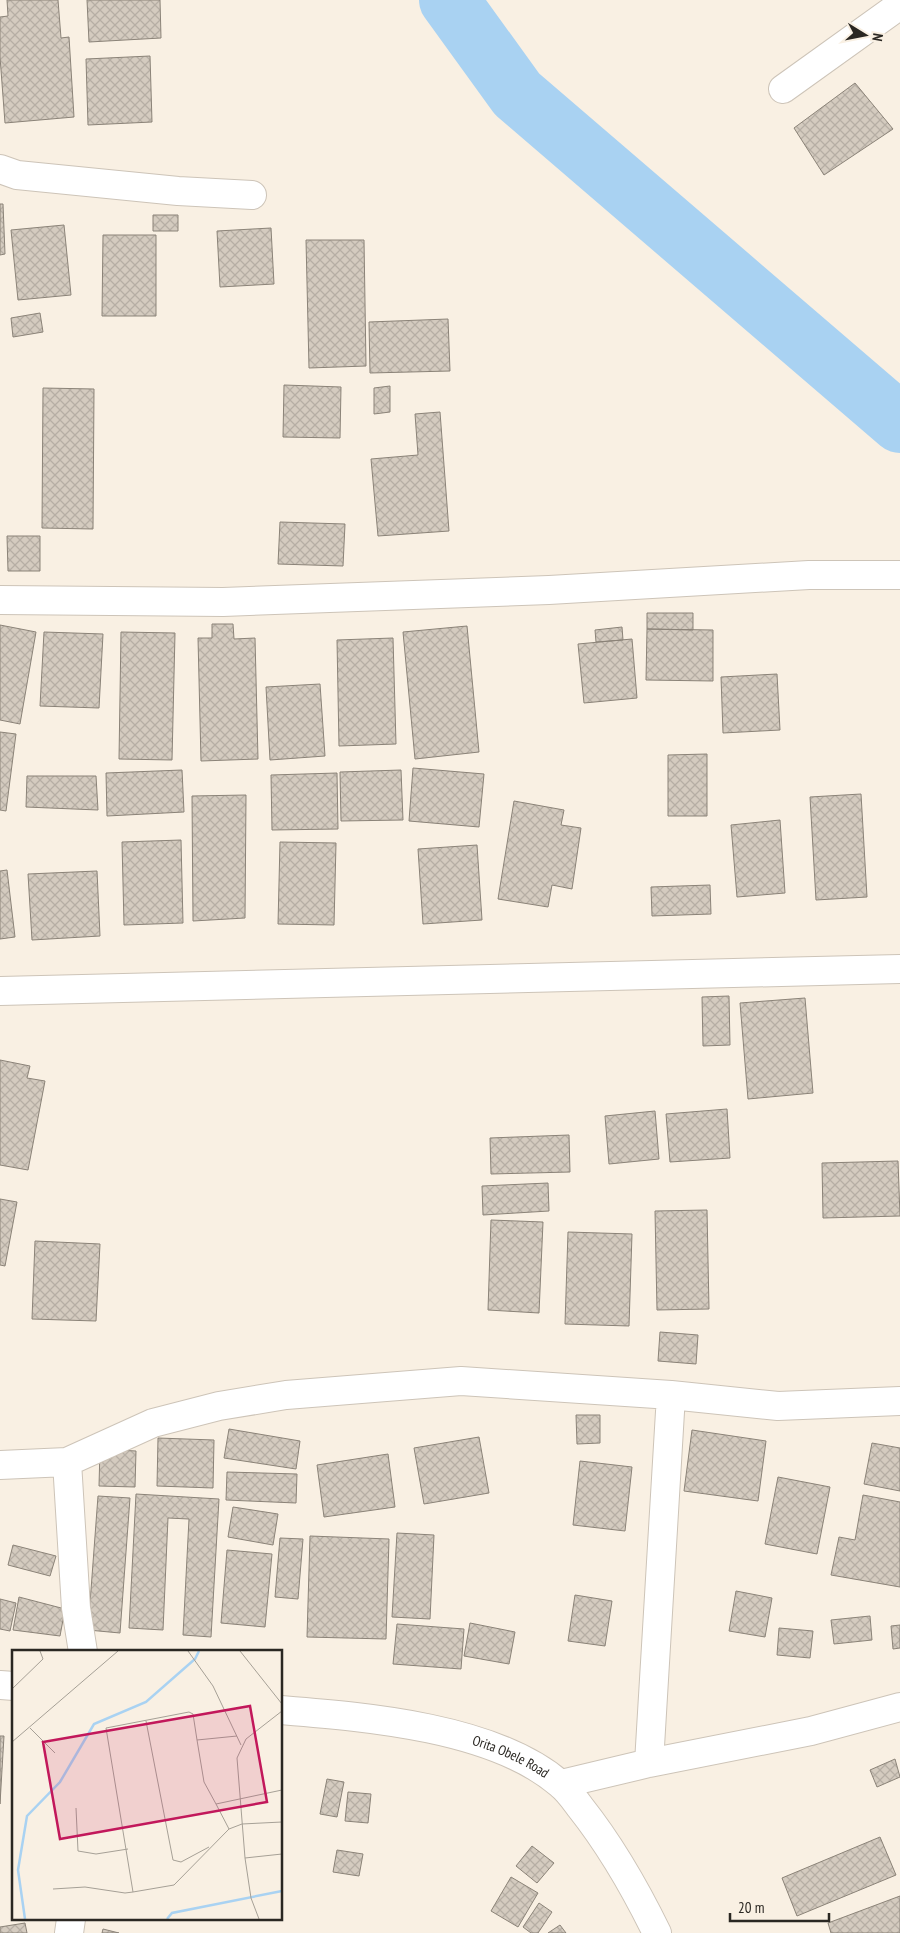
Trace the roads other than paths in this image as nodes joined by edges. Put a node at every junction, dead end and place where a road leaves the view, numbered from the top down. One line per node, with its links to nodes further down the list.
1 (900, 5): 2 (street)
2 (784, 89)
3 (0, 169): 4 (street)
4 (252, 196)
5 (900, 575): 6 (street)
6 (0, 600)
7 (900, 969): 8 (street)
8 (0, 991)
9 (670, 1395): 10 (street); 11 (street); 16 (street)
10 (900, 1401)
11 (66, 1462): 12 (street); 13 (street)
12 (0, 1466)
13 (83, 1650)
14 (900, 1707): 16 (street)
15 (282, 1710): 17 (street, Orita Obele Road)
16 (649, 1763): 17 (street)
17 (561, 1784): 20 (street, Orita Obele Road)
18 (71, 1920): 19 (street)
19 (69, 1933)
20 (657, 1933)

